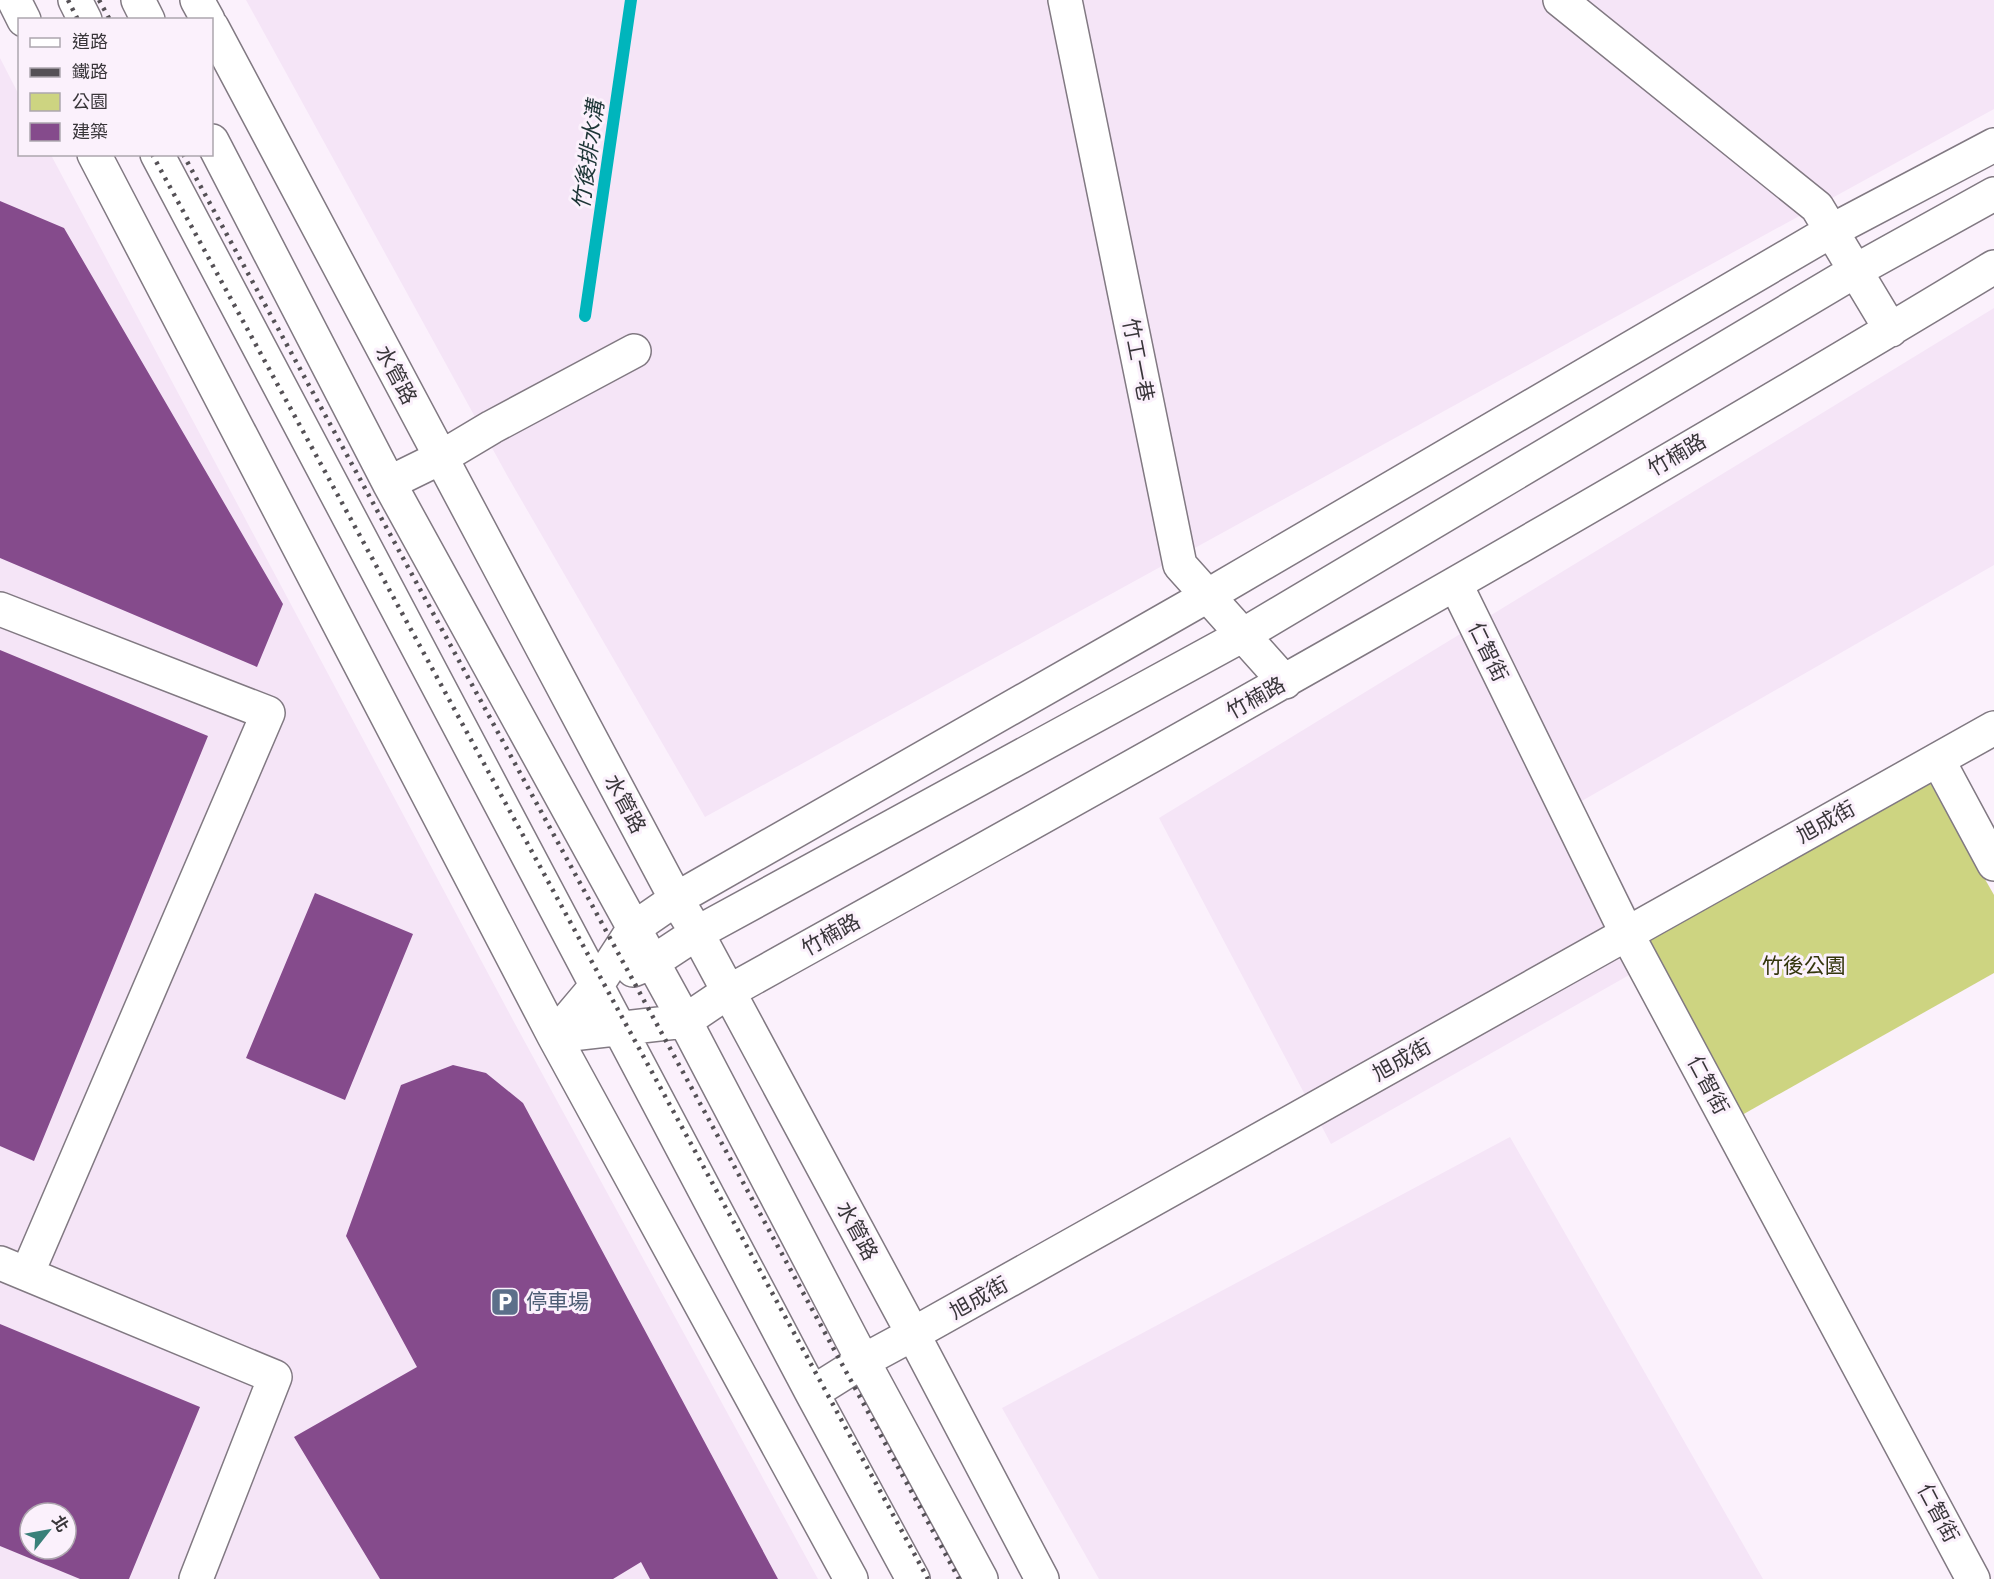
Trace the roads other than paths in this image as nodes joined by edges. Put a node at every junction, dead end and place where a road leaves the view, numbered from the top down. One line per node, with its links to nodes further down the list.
1 (14, 0): 7 (street)
2 (75, 0): 8 (street)
3 (138, 0): 9 (street)
4 (197, 0): 10 (street)
5 (1065, 0): 25 (street, 竹工一巷)
6 (1560, 0): 17 (street)
7 (23, 18)
8 (84, 18)
9 (147, 18)
10 (207, 18)
11 (213, 29): 22 (street, 水管路)
12 (213, 143): 23 (street)
13 (1994, 146): 17 (street)
14 (95, 156): 41 (street)
15 (158, 156): 37 (street)
16 (1994, 194): 19 (street)
17 (1831, 231): 19 (street); 25 (street)
18 (1994, 267): 20 (street, 竹楠路)
19 (1855, 271): 20 (street); 27 (street)
20 (1891, 330): 24 (street, 竹楠路)
21 (634, 351): 22 (street)
22 (440, 458): 23 (street); 32 (street, 水管路)
23 (389, 483): 33 (street)
24 (1456, 585): 28 (street, 竹楠路); 35 (street, 仁智街)
25 (1207, 596): 27 (street, 竹工一巷); 32 (street)
26 (0, 609): 42 (street)
27 (1243, 635): 28 (street, 竹工一巷); 34 (street)
28 (1285, 682): 38 (street, 竹楠路)
29 (1994, 728): 30 (street, 旭成街)
30 (1938, 760): 31 (street); 35 (street, 旭成街)
31 (1994, 864)
32 (676, 899): 33 (street); 34 (street, 水管路)
33 (634, 928): 36 (street); 37 (street)
34 (696, 933): 36 (street); 38 (street, 水管路)
35 (1627, 934): 43 (street, 旭成街); 51 (street, 仁智街)
36 (652, 962): 37 (street); 39 (street)
37 (597, 986): 40 (street); 41 (street)
38 (728, 992): 39 (street, 竹楠路); 43 (street, 水管路)
39 (685, 1021): 40 (street, 竹楠路); 44 (street)
40 (620, 1029): 41 (street, 竹楠路); 45 (street)
41 (554, 1036): 47 (street)
42 (14, 1268): 46 (street)
43 (914, 1334): 44 (street, 旭成街); 50 (street, 水管路)
44 (862, 1361): 45 (street, 旭成街); 49 (street)
45 (812, 1393): 48 (street)
46 (196, 1579)
47 (851, 1579)
48 (913, 1579)
49 (981, 1579)
50 (1042, 1579)
51 (1973, 1579)

